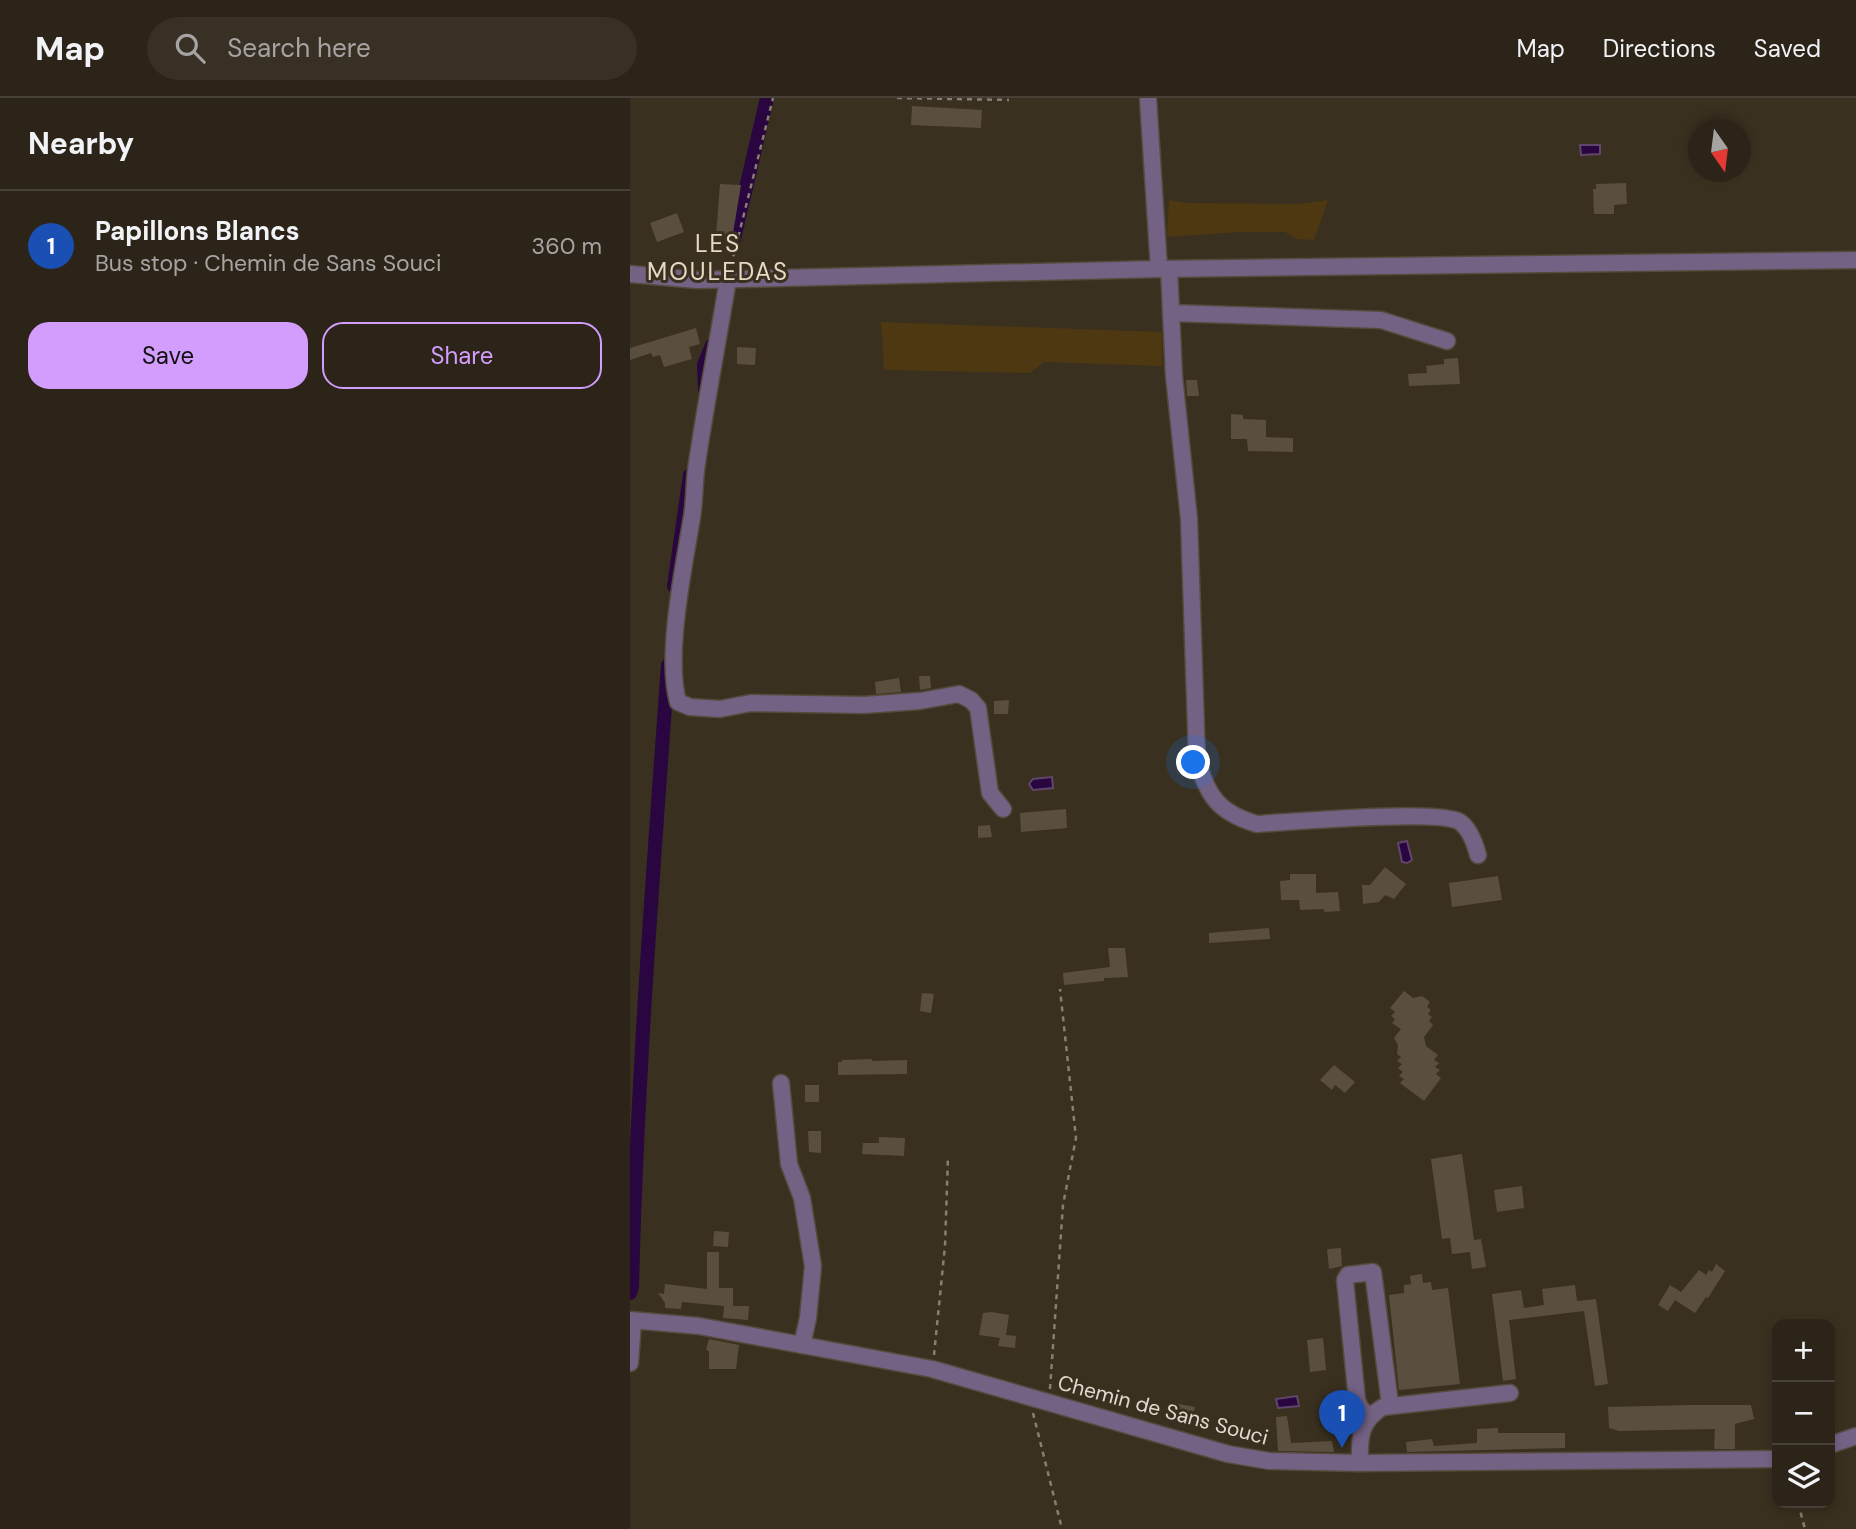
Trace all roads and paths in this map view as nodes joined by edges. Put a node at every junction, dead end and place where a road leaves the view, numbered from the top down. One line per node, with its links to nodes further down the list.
1 (773, 98): 8 (path)
2 (897, 98): 4 (path)
3 (1148, 98): 6 (street)
4 (1009, 100)
5 (1856, 260): 6 (street)
6 (1164, 270): 8 (street); 9 (street)
7 (630, 274): 8 (street)
8 (727, 279): 11 (street)
9 (1171, 313): 10 (street); 12 (street)
10 (1447, 341)
11 (1003, 809)
12 (1478, 855)
13 (1060, 989): 22 (path)
14 (781, 1083): 17 (street)
15 (948, 1156): 19 (path)
16 (632, 1321): 17 (street, Chemin de Sans Souci); 18 (street)
17 (802, 1345): 19 (street, Chemin de Sans Souci)
18 (630, 1363)
19 (932, 1369): 21 (street, Chemin de Sans Souci)
20 (1510, 1393): 23 (street)
21 (1028, 1395): 22 (street, Chemin de Sans Souci); 30 (path)
22 (1050, 1402): 28 (street, Chemin de Sans Souci)
23 (1390, 1404): 24 (street); 24 (street)
24 (1370, 1416): 28 (street)
25 (1856, 1436): 26 (street)
26 (1835, 1443)
27 (1772, 1459): 28 (street, Chemin de Sans Souci)
28 (1360, 1463)
29 (1799, 1508): 31 (path)
30 (1062, 1529)
31 (1805, 1529)

